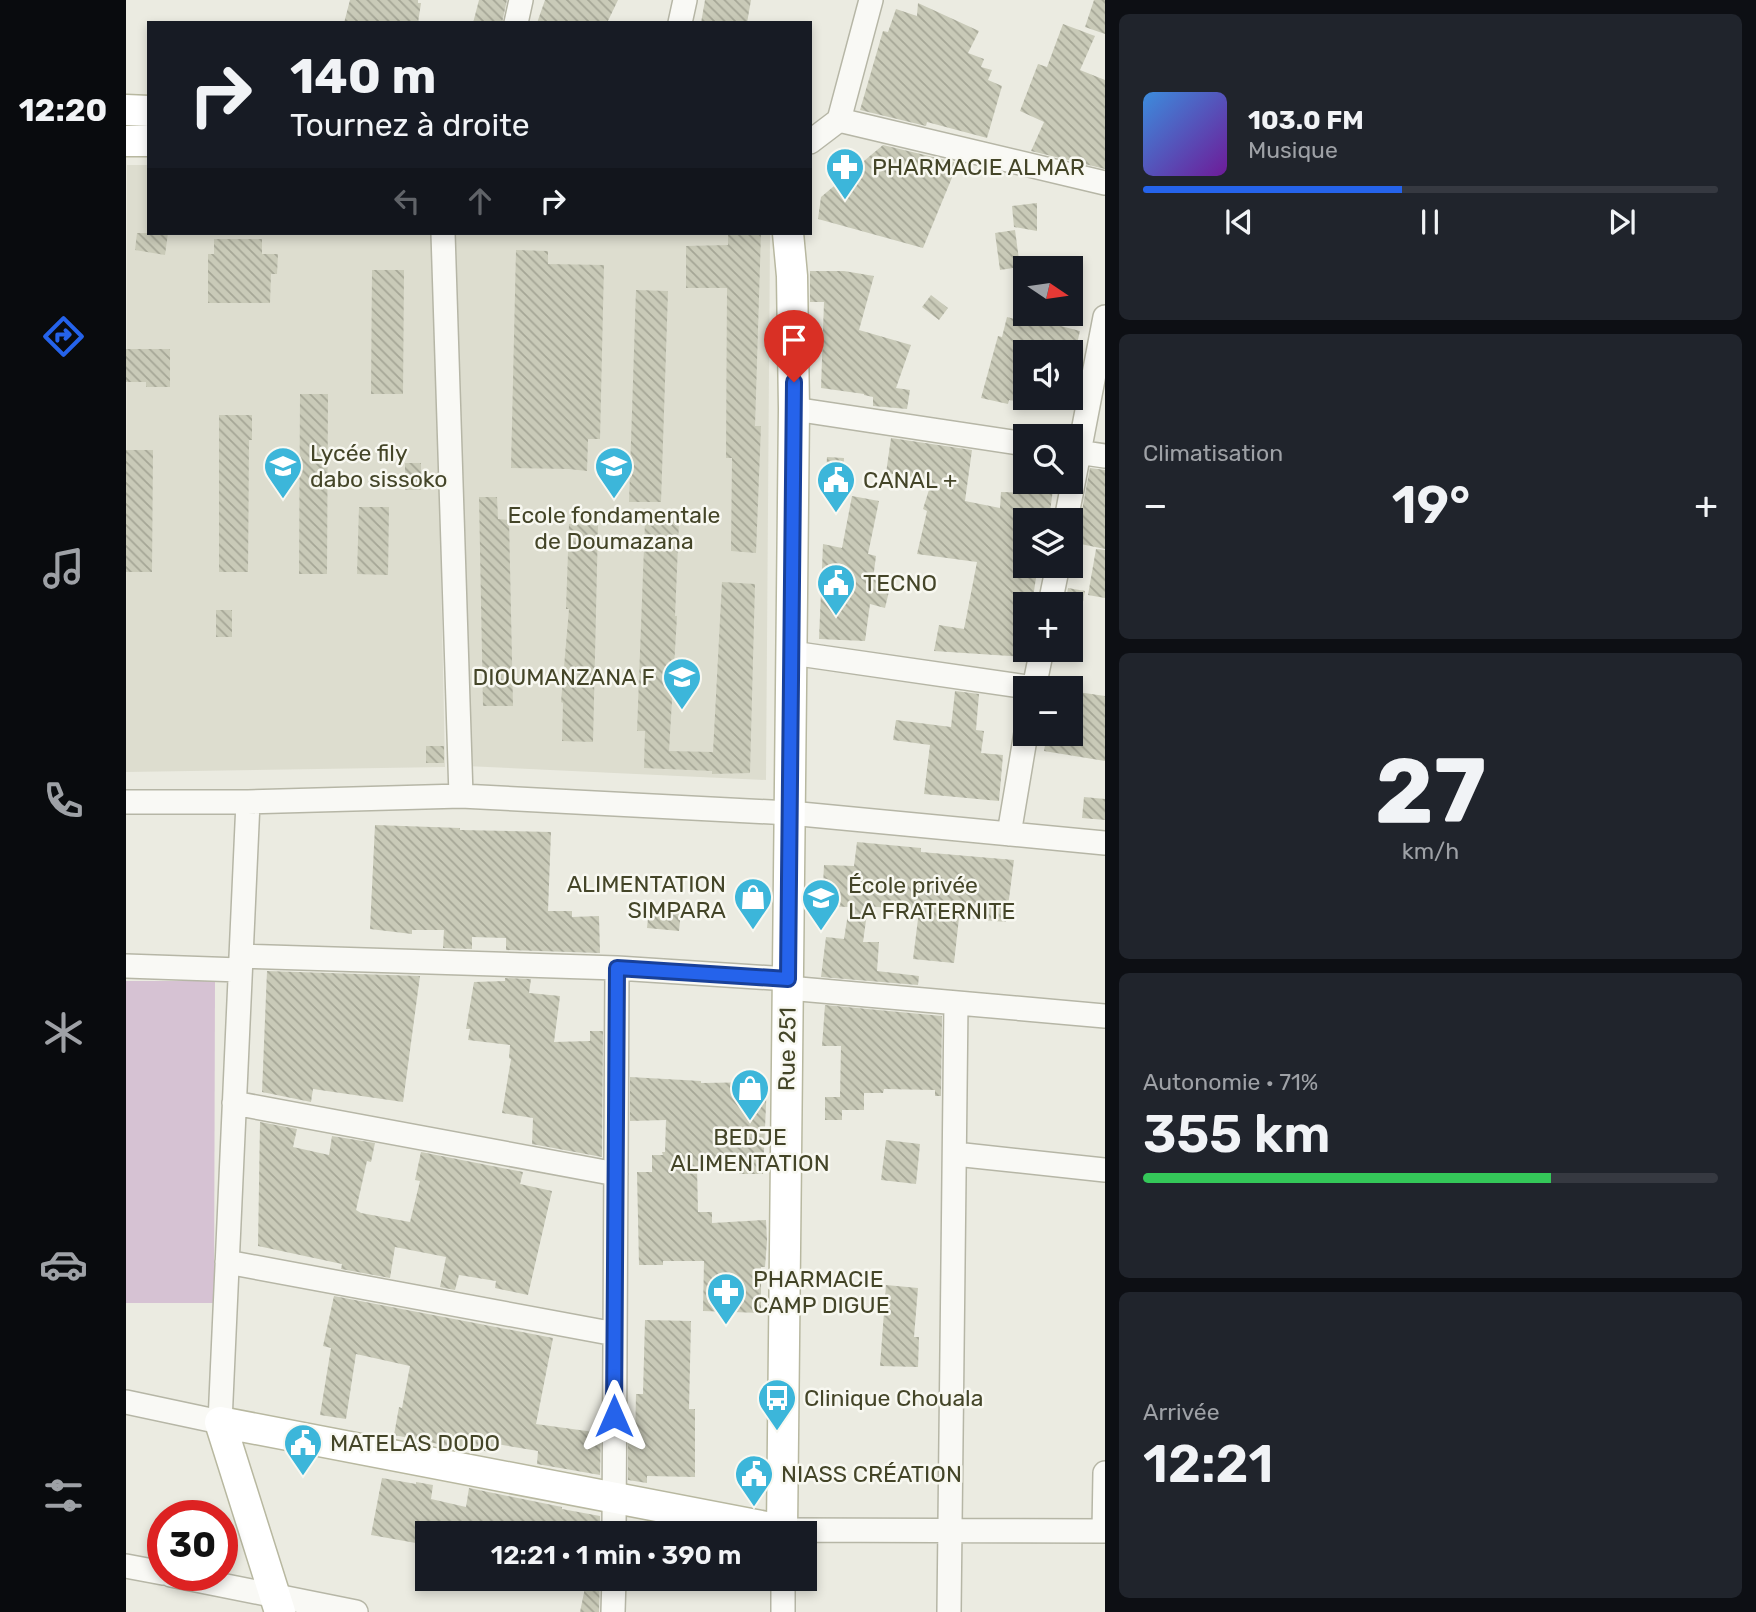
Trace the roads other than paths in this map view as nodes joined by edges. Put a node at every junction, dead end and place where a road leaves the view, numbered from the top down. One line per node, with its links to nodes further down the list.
1 (522, 0): 4 (street)
2 (685, 0): 5 (street)
3 (871, 0): 8 (street)
4 (517, 21)
5 (680, 21)
6 (126, 110): 7 (main road)
7 (147, 111)
8 (839, 120): 9 (street); 12 (street)
9 (812, 140)
10 (126, 141): 11 (main road)
11 (147, 141)
12 (1105, 183)
13 (443, 235): 24 (street)
14 (788, 235): 16 (main road, Rue 251)
15 (1105, 317): 17 (street)
16 (794, 409): 18 (street); 21 (main road, Rue 251)
17 (1081, 424)
18 (1013, 442)
19 (1083, 452): 20 (street)
20 (1105, 456)
21 (792, 653): 22 (street); 27 (main road, Rue 251)
22 (1039, 662)
23 (1024, 746): 28 (street)
24 (461, 796): 26 (street); 27 (street)
25 (126, 802): 26 (street)
26 (248, 802): 30 (street)
27 (790, 813): 28 (street); 33 (main road, Rue 251)
28 (1009, 834): 29 (street)
29 (1105, 843)
30 (241, 963): 31 (street); 32 (street); 36 (street)
31 (126, 966)
32 (617, 968): 33 (street); 39 (street)
33 (788, 983): 34 (street); 48 (main road, Rue 251)
34 (956, 1003): 35 (street); 37 (street)
35 (1105, 1016)
36 (234, 1103): 39 (street); 40 (street)
37 (955, 1153): 38 (street); 50 (street)
38 (1105, 1170)
39 (616, 1174): 41 (street)
40 (227, 1262): 41 (street); 43 (street)
41 (615, 1334): 45 (street)
42 (126, 1402): 43 (street)
43 (220, 1422): 45 (main road); 57 (main road)
44 (1105, 1473): 51 (street)
45 (614, 1498): 46 (street); 47 (main road)
46 (614, 1521)
47 (731, 1521)
48 (782, 1521)
49 (817, 1531): 50 (street)
50 (950, 1531): 51 (street); 61 (street)
51 (1104, 1531)
52 (126, 1566): 53 (street)
53 (147, 1570)
54 (230, 1591): 57 (street)
55 (614, 1591): 59 (street)
56 (783, 1591): 60 (street)
57 (277, 1604): 58 (street)
58 (356, 1612)
59 (614, 1612)
60 (783, 1612)
61 (949, 1612)

